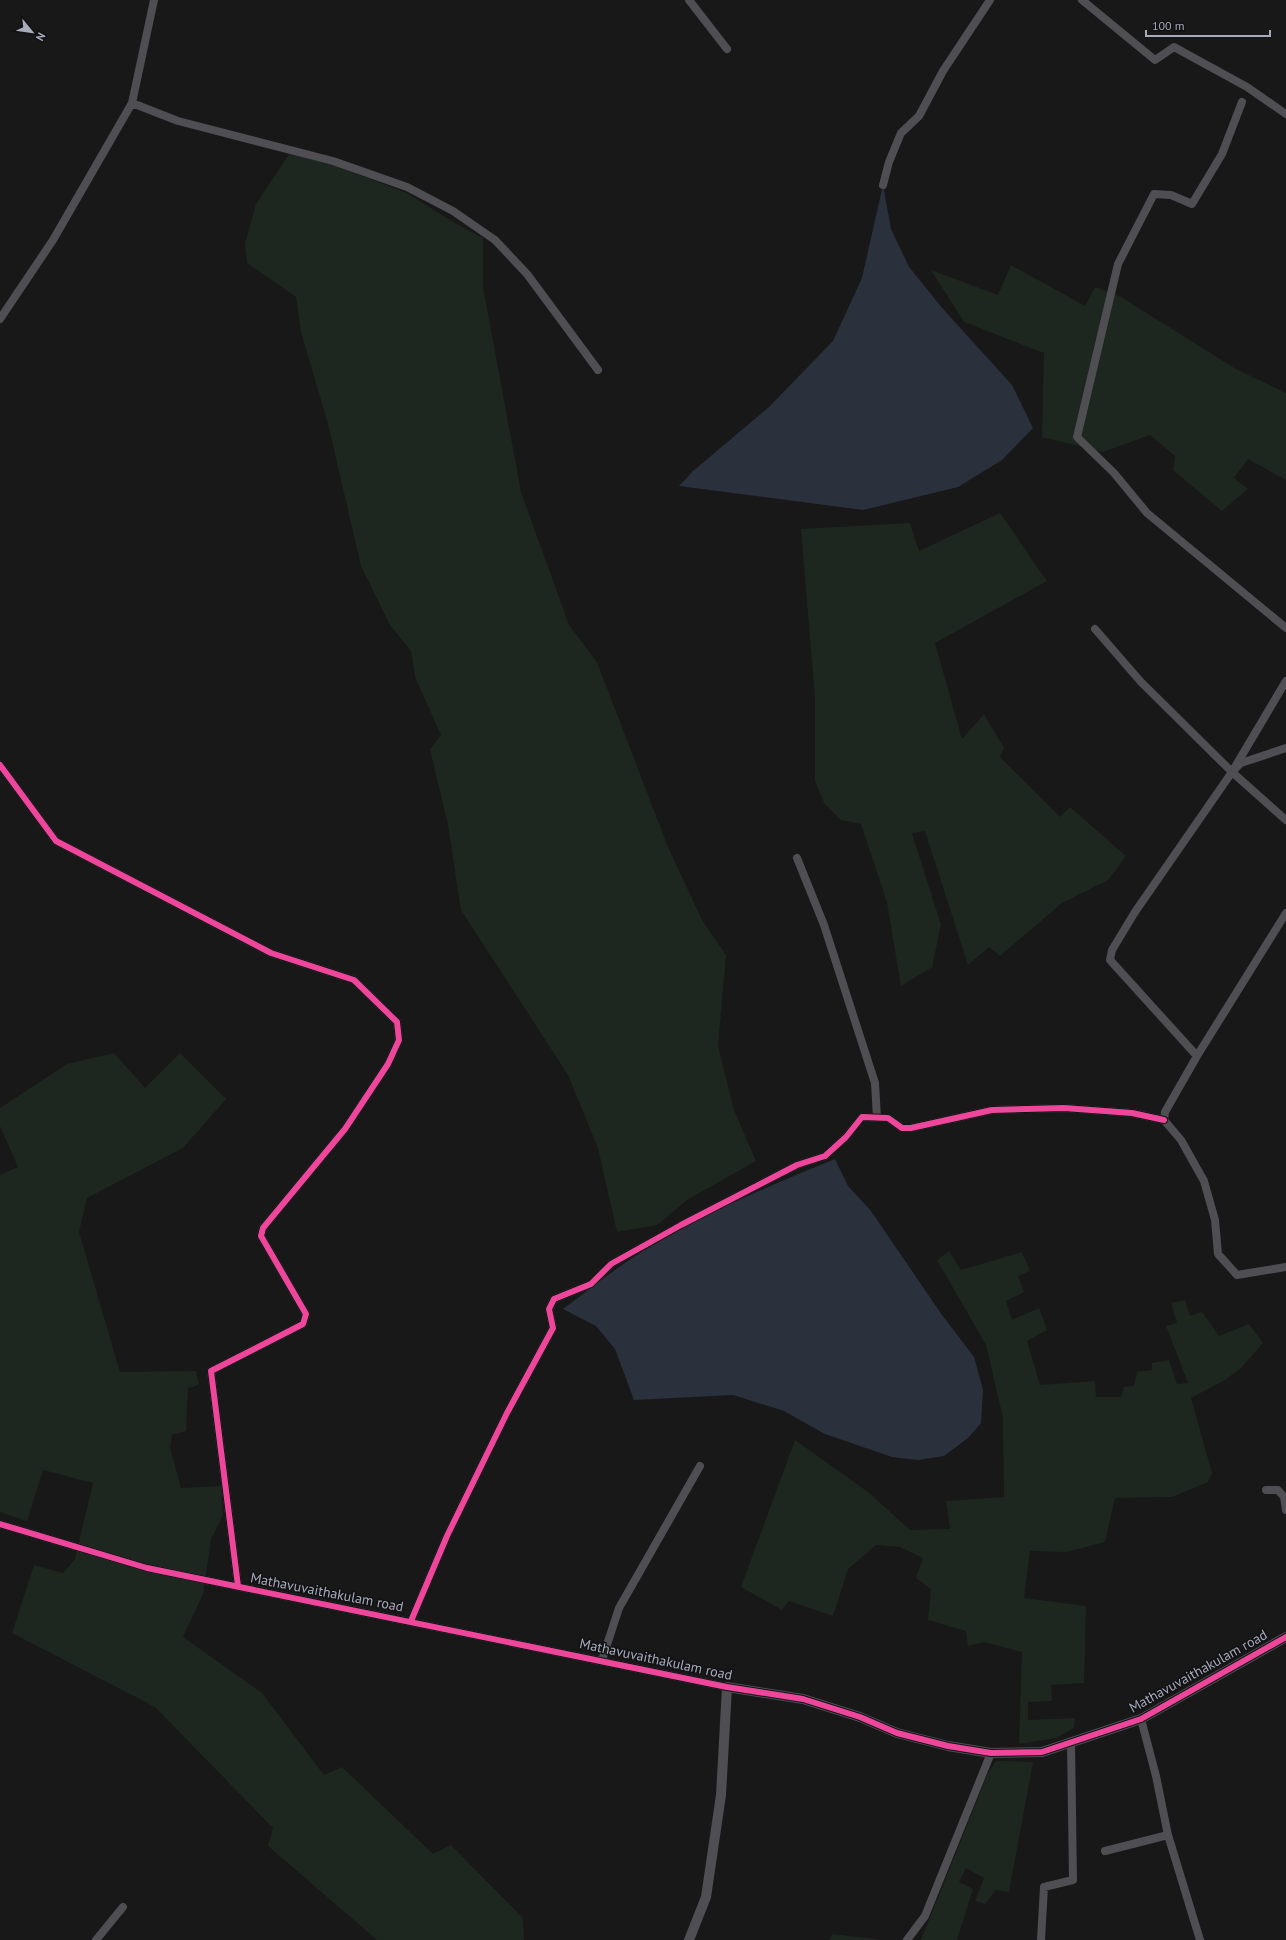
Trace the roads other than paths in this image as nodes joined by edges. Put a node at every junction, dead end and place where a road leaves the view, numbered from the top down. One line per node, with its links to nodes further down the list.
1 (154, 0): 7 (street)
2 (689, 0): 5 (street)
3 (990, 0): 9 (street)
4 (1082, 0): 8 (street)
5 (727, 49)
6 (1242, 102): 12 (street)
7 (132, 103): 10 (street); 11 (street)
8 (1286, 114)
9 (883, 185)
10 (0, 319)
11 (598, 370)
12 (1286, 628)
13 (1095, 629): 17 (street)
14 (1286, 681): 17 (street)
15 (1286, 748): 17 (street)
16 (0, 765): 29 (street)
17 (1232, 772): 18 (street); 21 (street)
18 (1286, 820)
19 (798, 858): 22 (street)
20 (1286, 913): 21 (street)
21 (1197, 1056): 23 (street)
22 (877, 1118): 23 (street); 30 (street)
23 (1164, 1120): 24 (street)
24 (1286, 1267)
25 (700, 1466): 32 (street)
26 (1266, 1490): 27 (street)
27 (1286, 1510)
28 (0, 1524): 29 (street, Mathavuvaithakulam road)
29 (238, 1586): 30 (street, Mathavuvaithakulam road)
30 (411, 1621): 32 (street, Mathavuvaithakulam road)
31 (1286, 1637): 34 (street, Mathavuvaithakulam road)
32 (602, 1660): 33 (street, Mathavuvaithakulam road)
33 (727, 1687): 36 (street, Mathavuvaithakulam road); 41 (street)
34 (1141, 1718): 35 (street, Mathavuvaithakulam road); 37 (street)
35 (1071, 1742): 36 (street, Mathavuvaithakulam road); 43 (street)
36 (991, 1753): 42 (street)
37 (1168, 1835): 38 (street); 44 (street)
38 (1105, 1851)
39 (123, 1907): 40 (street)
40 (96, 1940)
41 (689, 1940)
42 (907, 1940)
43 (1041, 1940)
44 (1200, 1940)

